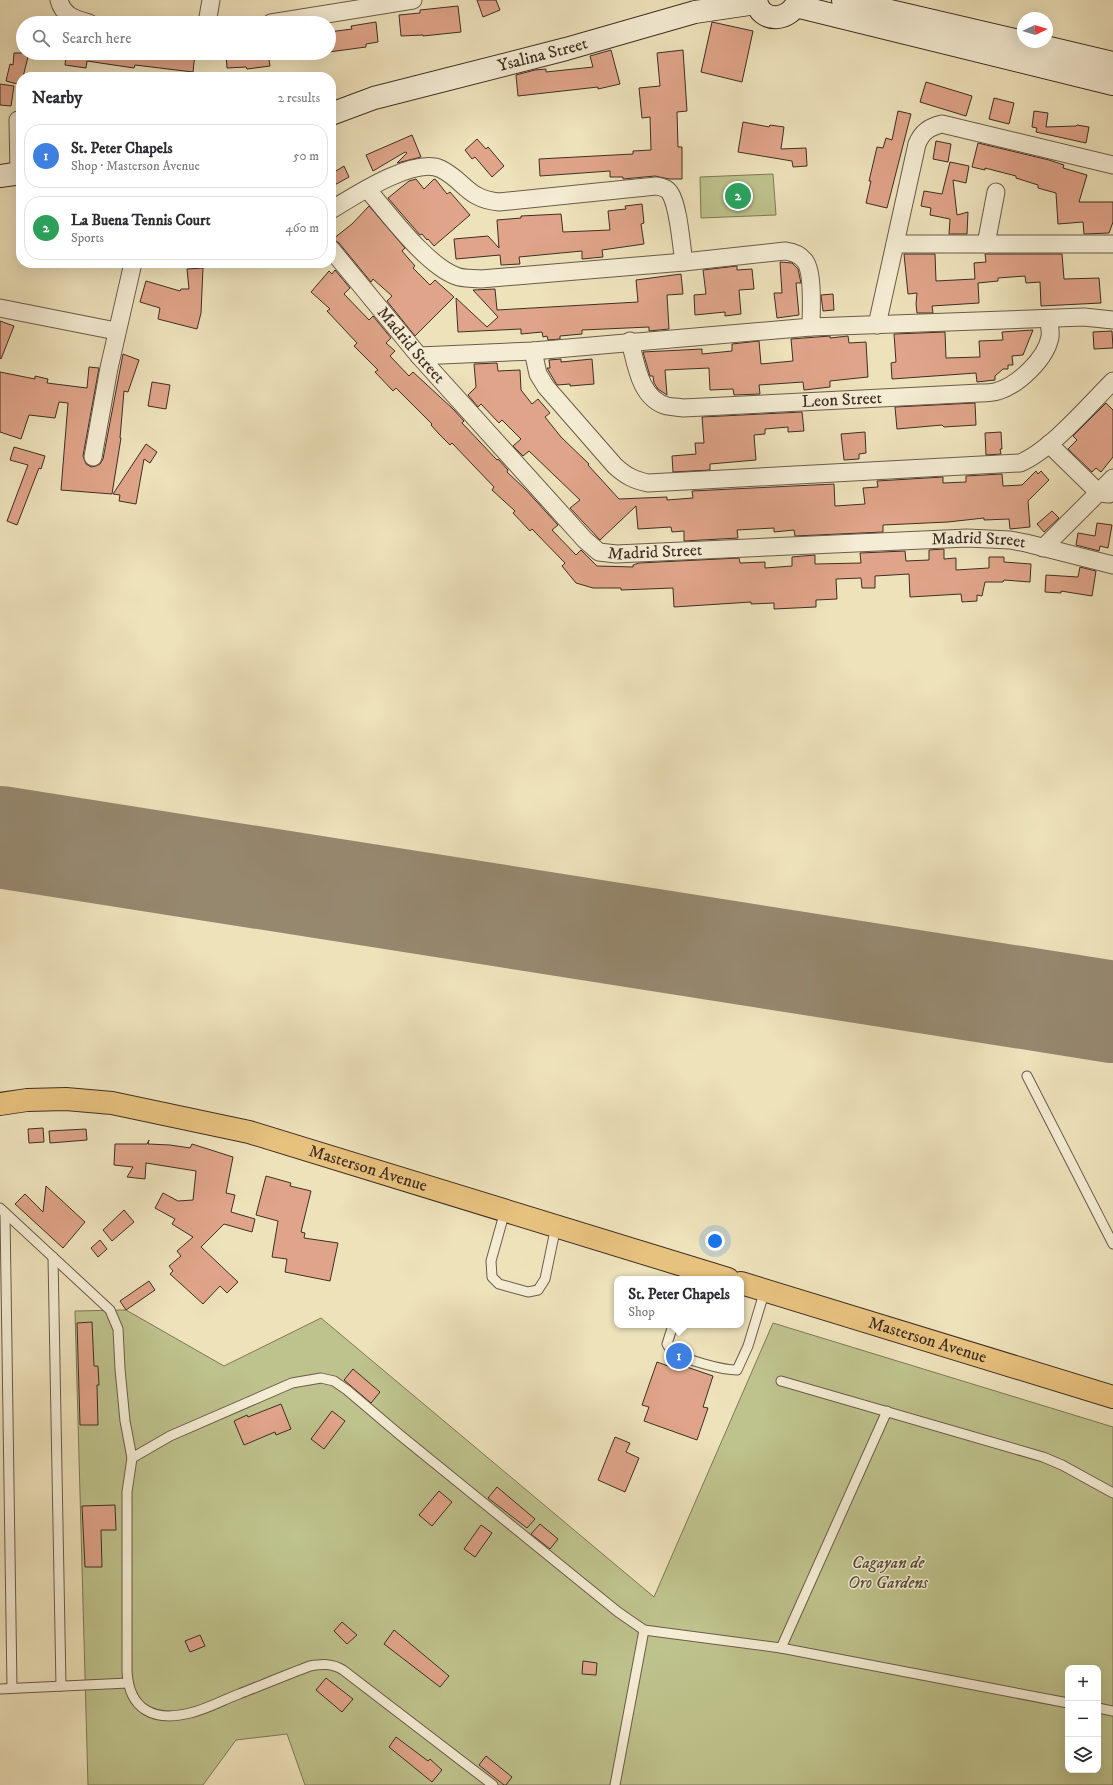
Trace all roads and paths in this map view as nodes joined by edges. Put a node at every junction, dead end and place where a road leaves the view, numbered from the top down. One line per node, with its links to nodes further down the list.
1 (59, 0): 8 (street)
2 (210, 0): 9 (street)
3 (413, 0): 7 (street)
4 (843, 0): 11 (street)
5 (756, 2): 6 (street); 15 (street, Ysalina Street)
6 (797, 3): 14 (street)
7 (368, 4): 10 (street)
8 (68, 16)
9 (208, 16)
10 (307, 16)
11 (1017, 41)
12 (1049, 48): 13 (street)
13 (1113, 63)
14 (1113, 84)
15 (336, 112)
16 (16, 142): 18 (street)
17 (1113, 165): 22 (street)
18 (13, 174)
19 (366, 189): 21 (street); 26 (street); 26 (street)
20 (996, 192): 23 (street)
21 (336, 207)
22 (895, 244): 23 (street); 31 (street)
23 (986, 244): 24 (street)
24 (1113, 244)
25 (336, 255): 36 (street, Madrid Street)
26 (684, 262): 32 (street)
27 (132, 268): 33 (street)
28 (0, 308): 33 (street)
29 (1049, 319): 30 (street); 31 (street); 34 (street, Leon Street)
30 (1113, 320)
31 (877, 325): 32 (street)
32 (812, 327): 34 (street)
33 (116, 332): 39 (street)
34 (630, 341): 35 (street)
35 (533, 351): 36 (street); 38 (street)
36 (420, 356): 42 (street, Madrid Street)
37 (1113, 381): 38 (street)
38 (1049, 444): 41 (street)
39 (93, 457)
40 (1113, 478): 41 (street)
41 (1106, 494): 42 (street)
42 (1043, 548): 43 (street, Madrid Street)
43 (1113, 565)
44 (1027, 1076): 49 (lane)
45 (0, 1104): 47 (main road, Masterson Avenue)
46 (2, 1211): 50 (lane); 65 (lane)
47 (506, 1211): 48 (main road, Masterson Avenue); 48 (lane)
48 (556, 1226): 51 (main road, Masterson Avenue)
49 (1113, 1244)
50 (53, 1257): 59 (lane); 64 (lane)
51 (693, 1274): 52 (main road, Masterson Avenue)
52 (707, 1276)
53 (744, 1284): 54 (main road, Masterson Avenue)
54 (765, 1290): 55 (lane); 57 (main road, Masterson Avenue)
55 (672, 1328)
56 (781, 1381): 58 (lane)
57 (1113, 1398)
58 (887, 1411): 60 (lane); 62 (lane)
59 (132, 1458): 61 (lane); 63 (lane)
60 (1113, 1493)
61 (644, 1630): 62 (lane); 71 (lane)
62 (781, 1648): 67 (lane)
63 (128, 1683): 64 (lane); 70 (lane)
64 (61, 1686): 65 (lane)
65 (12, 1688): 66 (lane)
66 (0, 1689)
67 (1065, 1702)
68 (1101, 1709): 69 (lane)
69 (1113, 1711)
70 (493, 1785)
71 (615, 1785)

